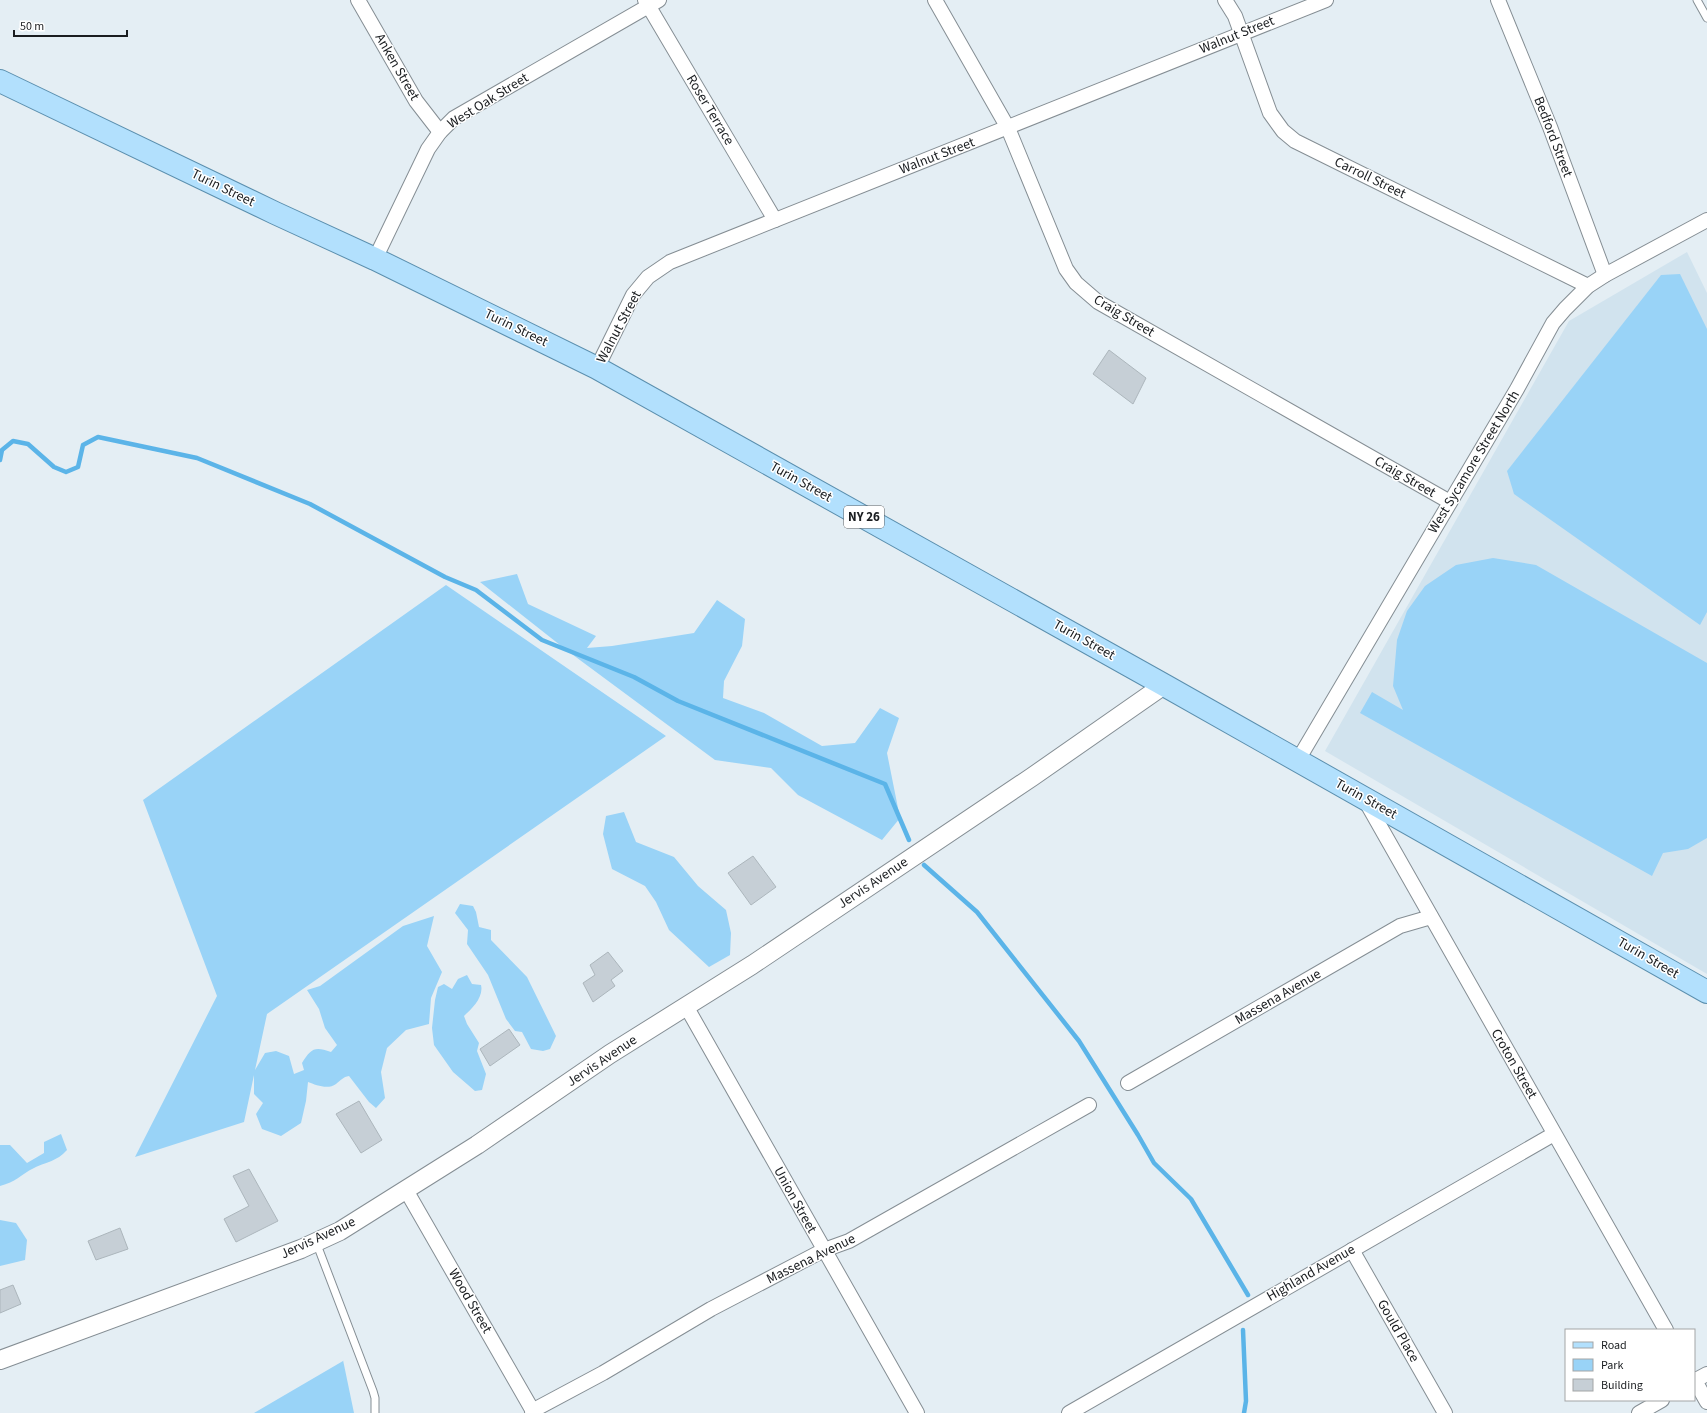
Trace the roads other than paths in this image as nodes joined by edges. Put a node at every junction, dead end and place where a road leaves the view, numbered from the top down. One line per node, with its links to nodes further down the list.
1 (358, 0): 12 (street, Anken Street)
2 (935, 0): 11 (street, Craig Street)
3 (1225, 0): 9 (street, Carroll Street)
4 (1326, 0): 9 (street, Walnut Street)
5 (1498, 0): 16 (street, Bedford Street)
6 (1697, 0): 8 (lane)
7 (651, 2): 12 (street, West Oak Street); 13 (street, Roser Terrace)
8 (1707, 18)
9 (1241, 33): 11 (street, Walnut Street); 17 (street, Carroll Street)
10 (0, 81): 15 (main road, Turin Street / NY 26)
11 (1008, 128): 13 (street, Walnut Street); 19 (street, Craig Street)
12 (440, 132): 15 (street, West Oak Street)
13 (775, 220): 18 (street, Walnut Street)
14 (1707, 220): 16 (street, West Sycamore Street North)
15 (375, 259): 18 (main road, Turin Street / NY 26)
16 (1605, 275): 17 (street, West Sycamore Street North)
17 (1588, 286): 19 (street, West Sycamore Street North)
18 (597, 368): 20 (main road, Turin Street / NY 26)
19 (1450, 502): 21 (street, West Sycamore Street North)
20 (1164, 685): 21 (main road, Turin Street / NY 26); 25 (street, Jervis Avenue)
21 (1298, 760): 22 (main road, Turin Street / NY 26)
22 (1363, 797): 23 (street, Croton Street); 24 (main road, Turin Street / NY 26)
23 (1431, 917): 26 (street, Massena Avenue); 28 (street, Croton Street)
24 (1707, 992)
25 (686, 1006): 29 (street, Jervis Avenue); 31 (street, Union Street)
26 (1128, 1083)
27 (1089, 1105): 31 (street, Massena Avenue)
28 (1554, 1134): 32 (street, Highland Avenue); 33 (street, Croton Street)
29 (406, 1190): 30 (street, Jervis Avenue); 38 (street, Wood Street)
30 (316, 1242): 34 (street, Jervis Avenue); 39 (lane)
31 (824, 1250): 38 (street, Massena Avenue); 40 (street, Union Street)
32 (1352, 1250): 41 (street, Highland Avenue); 42 (street, Gould Place)
33 (1665, 1329)
34 (0, 1360)
35 (1697, 1379): 37 (street)
36 (1660, 1401): 43 (street)
37 (1707, 1402)
38 (533, 1412)
39 (375, 1413)
40 (917, 1413)
41 (1069, 1413)
42 (1445, 1413)
43 (1639, 1413)

